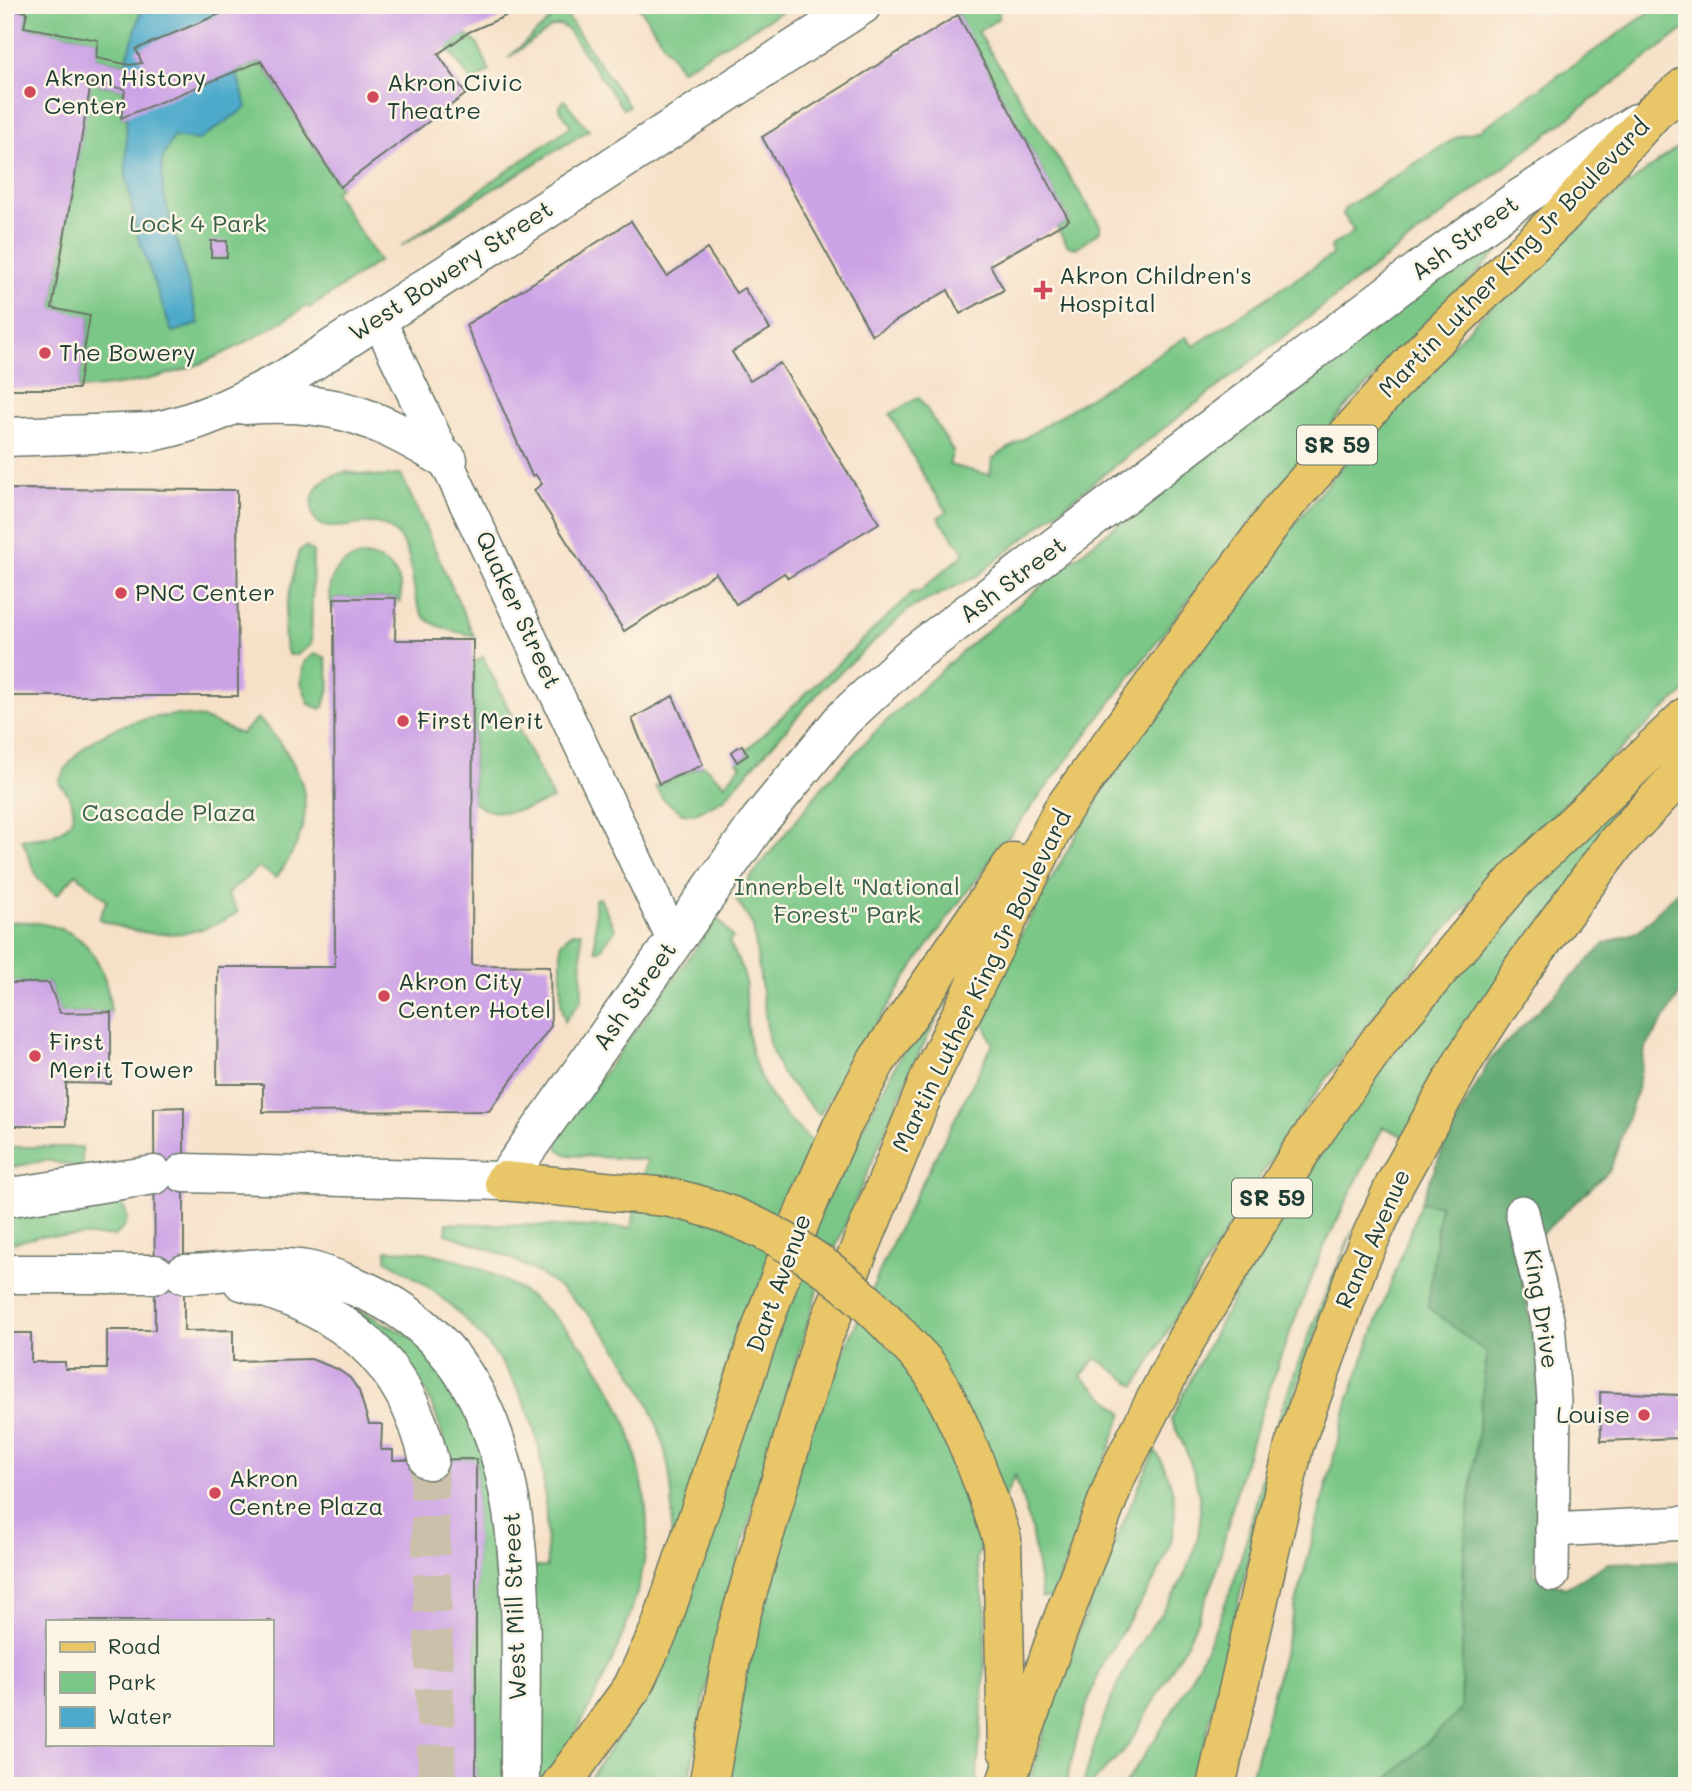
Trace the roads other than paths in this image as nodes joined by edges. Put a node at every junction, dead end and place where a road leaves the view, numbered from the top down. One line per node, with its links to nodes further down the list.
1 (862, 5): 4 (street, West Bowery Street)
2 (1687, 85): 3 (main road, Martin Luther King Jr Boulevard / SR 59)
3 (1654, 112): 10 (main road, Martin Luther King Jr Boulevard / SR 59); 11 (street, Ash Street)
4 (378, 318): 5 (street, West Bowery Street); 7 (street, Quaker Street)
5 (232, 406): 6 (street, West Bowery Street); 7 (street)
6 (5, 437)
7 (448, 460): 11 (street, Quaker Street)
8 (1687, 716): 21 (main road, SR 59)
9 (1687, 767): 25 (main road, Rand Avenue)
10 (1061, 812): 23 (main road, Dart Avenue); 24 (main road, Martin Luther King Jr Boulevard / SR 59)
11 (674, 941): 12 (street, Ash Street)
12 (504, 1181): 13 (street); 21 (main road, bridge)
13 (5, 1198)
14 (1522, 1212): 19 (street, King Drive)
15 (5, 1274): 16 (street, West Mill Street)
16 (186, 1274): 17 (street); 22 (street, West Mill Street)
17 (429, 1460)
18 (1687, 1523): 19 (street)
19 (1552, 1530): 20 (street, King Drive)
20 (1552, 1575)
21 (1006, 1781)
22 (520, 1786)
23 (560, 1786)
24 (708, 1786)
25 (1216, 1786)

